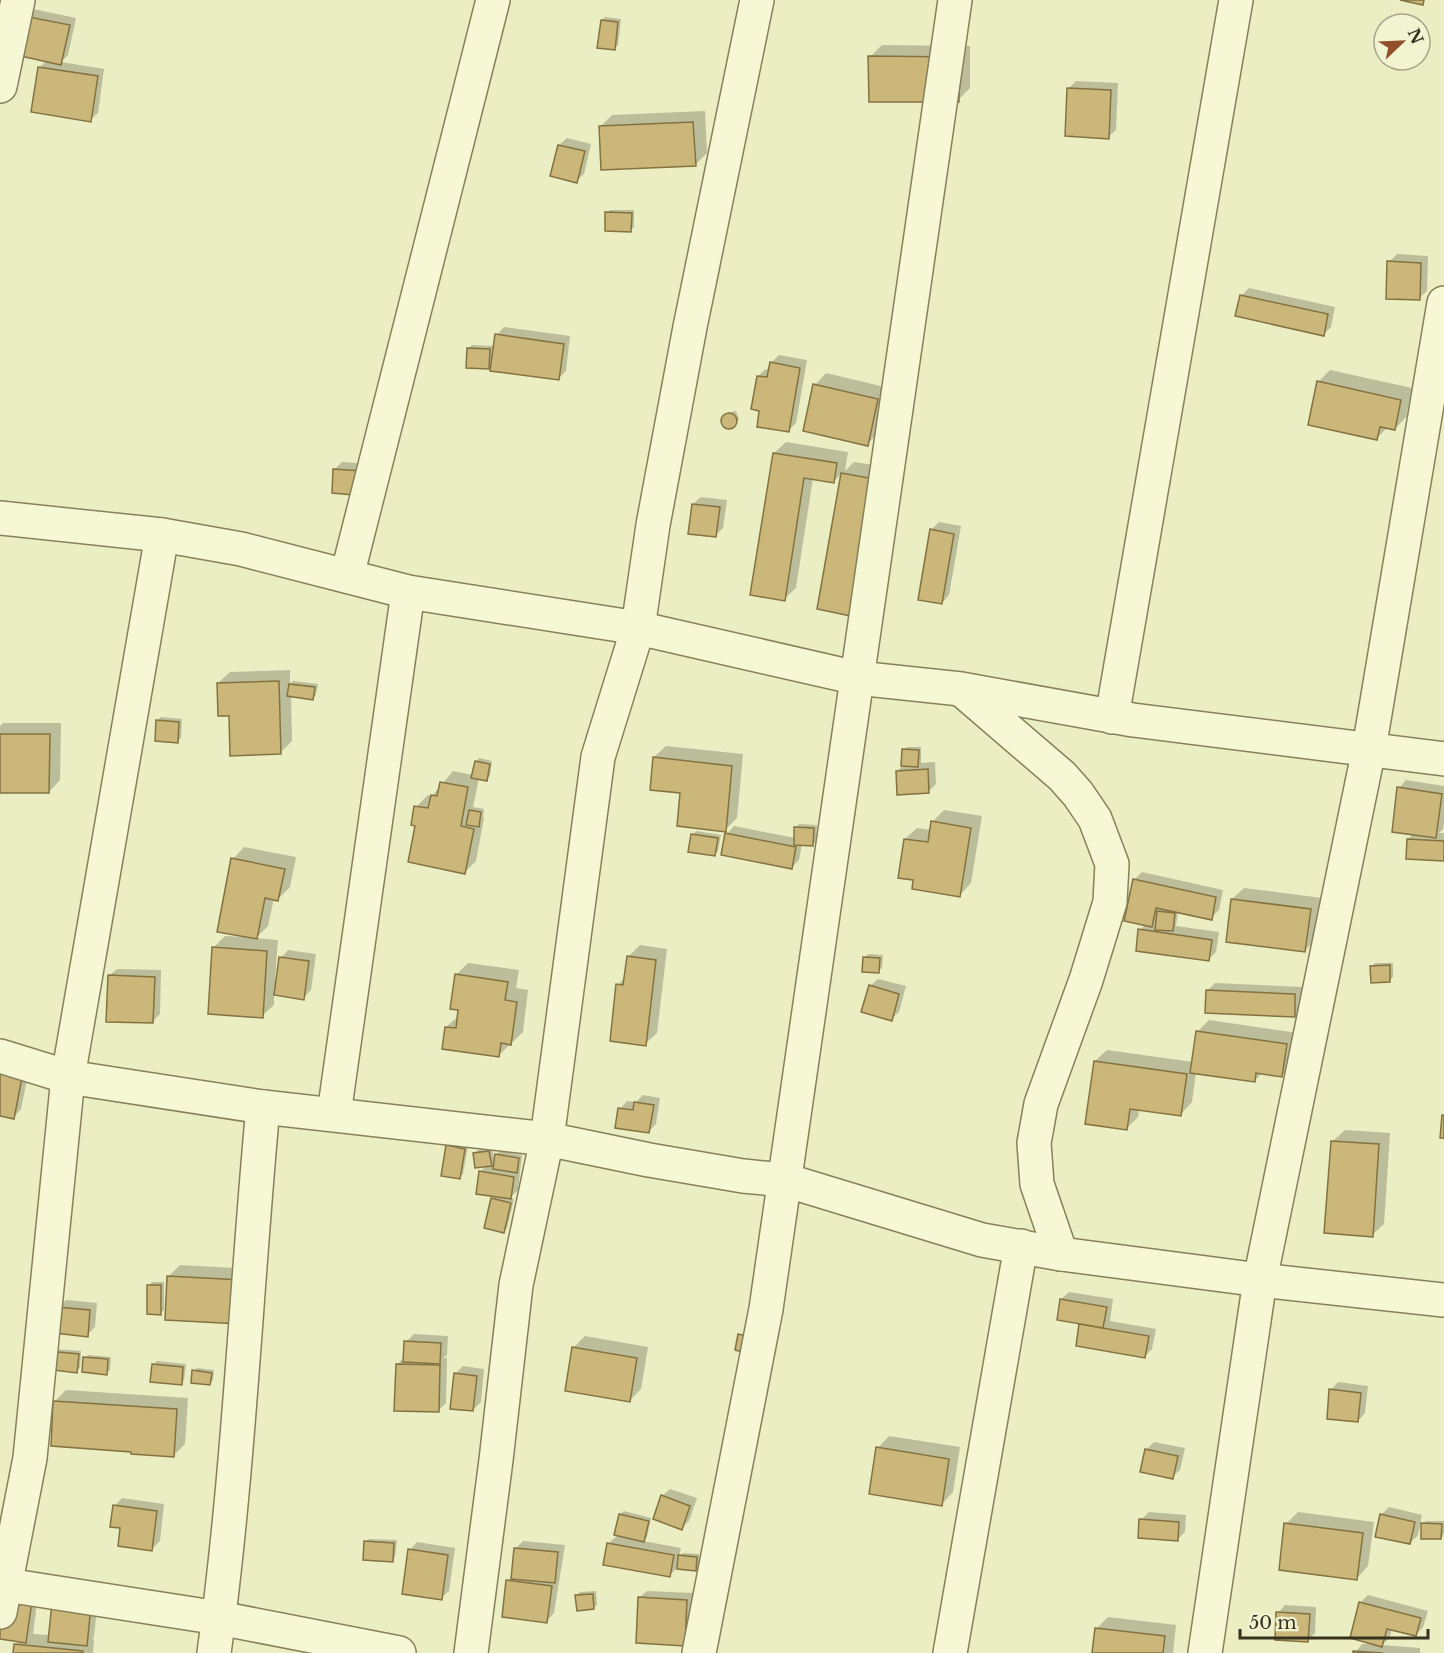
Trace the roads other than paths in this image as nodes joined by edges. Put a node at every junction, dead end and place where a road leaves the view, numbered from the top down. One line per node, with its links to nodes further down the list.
1 (18, 0): 6 (street)
2 (493, 0): 10 (street)
3 (757, 0): 12 (street)
4 (955, 0): 13 (street)
5 (1236, 0): 15 (street)
6 (0, 86)
7 (1444, 303): 16 (street)
8 (0, 518): 9 (street)
9 (162, 535): 10 (street); 19 (street)
10 (347, 576): 11 (street)
11 (408, 592): 12 (street); 21 (street)
12 (638, 628): 13 (street); 22 (street)
13 (857, 678): 14 (street); 23 (street)
14 (961, 689): 15 (street); 25 (street)
15 (1112, 717): 16 (street)
16 (1369, 749): 17 (street); 26 (street)
17 (1444, 759)
18 (0, 1056): 19 (street)
19 (68, 1077): 20 (street); 28 (street)
20 (263, 1107): 21 (street); 29 (street)
21 (334, 1114): 22 (street)
22 (547, 1139): 23 (street); 32 (street)
23 (785, 1180): 24 (street); 33 (street)
24 (1021, 1246): 25 (street); 34 (street)
25 (1061, 1254): 26 (street)
26 (1260, 1280): 27 (street); 35 (street)
27 (1444, 1300)
28 (2, 1594): 29 (street)
29 (219, 1618): 30 (street); 31 (street)
30 (214, 1653)
31 (399, 1653)
32 (471, 1653)
33 (699, 1653)
34 (950, 1653)
35 (1205, 1653)

